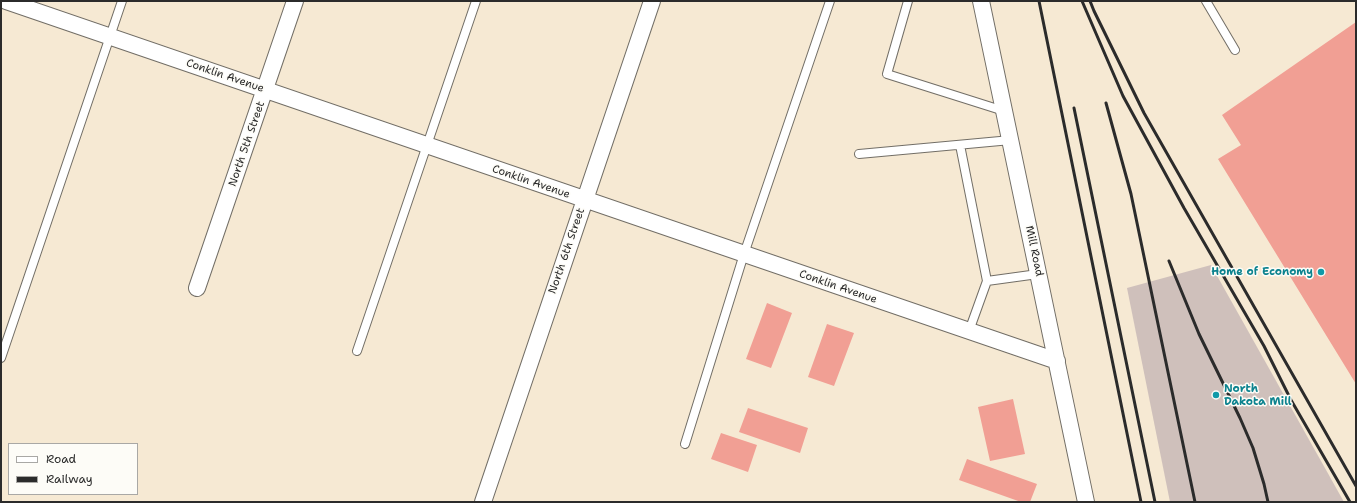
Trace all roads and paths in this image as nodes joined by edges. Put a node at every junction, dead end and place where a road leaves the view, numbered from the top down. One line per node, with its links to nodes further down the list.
1 (6, 1): 10 (street, Conklin Avenue)
2 (122, 1): 10 (lane)
3 (295, 1): 12 (street, North 5th Street)
4 (476, 1): 16 (lane)
5 (652, 1): 18 (street, North 6th Street)
6 (830, 1): 19 (lane)
7 (908, 1): 13 (lane)
8 (981, 1): 13 (street, Mill Road)
9 (1206, 1): 11 (lane)
10 (110, 37): 12 (street, Conklin Avenue); 25 (lane)
11 (1235, 50)
12 (265, 90): 16 (street, Conklin Avenue); 22 (street, North 5th Street)
13 (1004, 111): 14 (street, Mill Road)
14 (1011, 140): 15 (lane); 20 (street, Mill Road)
15 (960, 145): 17 (lane); 21 (lane)
16 (427, 146): 18 (street, Conklin Avenue); 24 (lane)
17 (859, 154)
18 (584, 200): 19 (street, Conklin Avenue); 28 (street, North 6th Street)
19 (744, 254): 23 (street, Conklin Avenue); 27 (lane)
20 (1038, 274): 21 (lane); 26 (street, Mill Road)
21 (987, 281): 23 (lane)
22 (197, 288)
23 (969, 331): 26 (street, Conklin Avenue)
24 (357, 350)
25 (1, 358)
26 (1057, 361): 29 (street, Mill Road)
27 (685, 444)
28 (483, 502)
29 (1086, 502)

